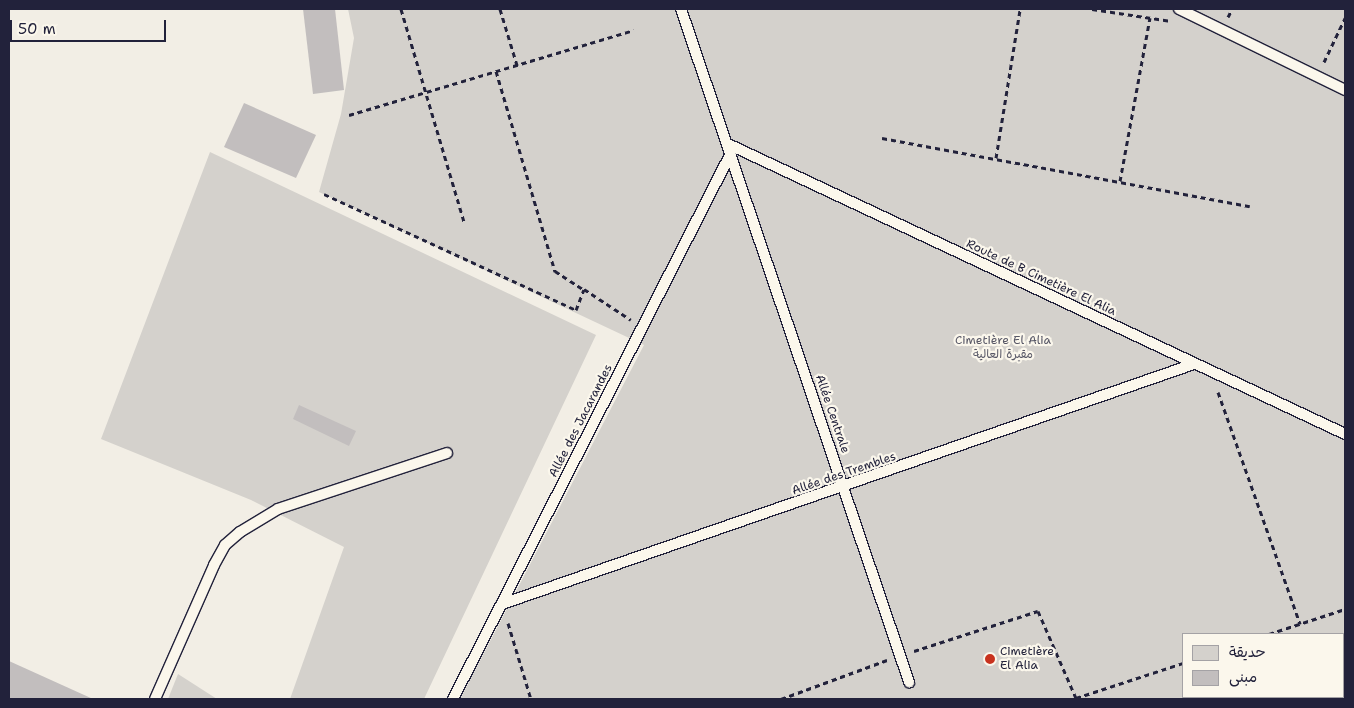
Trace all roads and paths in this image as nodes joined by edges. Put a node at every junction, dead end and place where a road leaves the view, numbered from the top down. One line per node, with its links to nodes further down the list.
1 (402, 9): 15 (path)
2 (500, 9): 11 (path)
3 (681, 9): 18 (lane, Allée Centrale)
4 (1020, 9): 19 (path)
5 (1092, 9): 7 (path)
6 (1179, 9): 13 (lane)
7 (1150, 18): 9 (path); 20 (path)
8 (1345, 18): 13 (path)
9 (1177, 22)
10 (634, 30): 11 (path)
11 (517, 65): 12 (path)
12 (496, 71): 15 (path); 24 (path)
13 (1317, 76): 14 (lane)
14 (1345, 90)
15 (426, 92): 16 (path); 23 (path)
16 (349, 115)
17 (882, 138): 19 (path)
18 (729, 149): 25 (lane, Allée des Jacarandes); 26 (lane, Route de B Cimetière El Alia); 30 (lane, Allée Centrale)
19 (996, 158): 20 (path)
20 (1120, 181): 22 (path)
21 (324, 194): 24 (path)
22 (1250, 206)
23 (464, 222)
24 (584, 289): 25 (path)
25 (643, 327): 31 (lane, Allée des Jacarandes)
26 (1194, 364): 27 (lane, Route de B Cimetière El Alia); 30 (lane, Allée des Trembles)
27 (1212, 372): 28 (lane, Route de B Cimetière El Alia); 33 (path)
28 (1345, 434)
29 (447, 453): 38 (lane)
30 (843, 487): 31 (lane, Allée des Trembles); 35 (lane, Allée Centrale)
31 (502, 604): 39 (lane, Allée des Jacarandes); 40 (path)
32 (1345, 609): 33 (path)
33 (1300, 624): 34 (path)
34 (1271, 633)
35 (900, 655): 36 (path); 37 (lane, Allée Centrale); 41 (path)
36 (1182, 663)
37 (909, 682)
38 (155, 699)
39 (453, 699)
40 (531, 699)
41 (781, 699)

